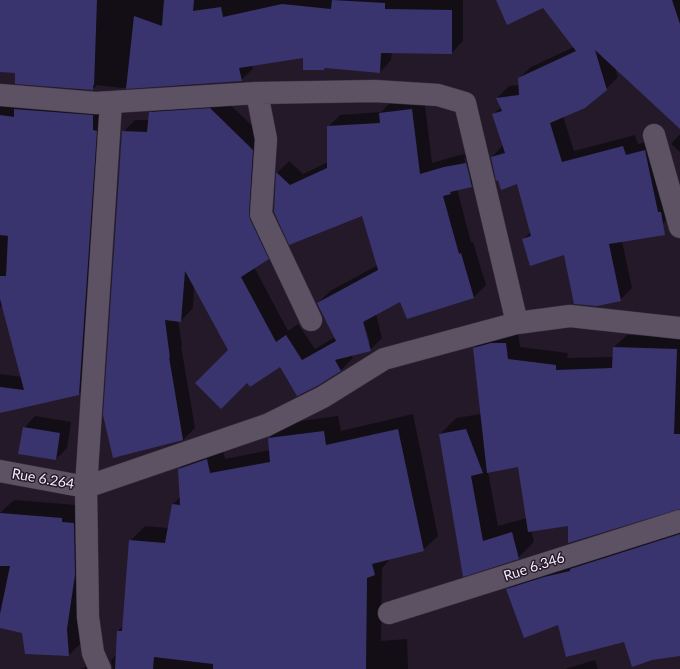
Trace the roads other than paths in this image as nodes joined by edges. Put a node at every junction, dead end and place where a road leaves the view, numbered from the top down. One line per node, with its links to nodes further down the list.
1 (256, 93): 3 (street); 6 (street); 7 (street)
2 (0, 95): 3 (street)
3 (112, 102): 10 (street)
4 (654, 135): 5 (street)
5 (680, 227)
6 (311, 320)
7 (517, 323): 8 (street); 10 (street)
8 (680, 328)
9 (0, 472): 10 (street, Rue 6.264)
10 (86, 487): 13 (street)
11 (680, 521): 12 (street, Rue 6.346)
12 (389, 613)
13 (100, 669)

